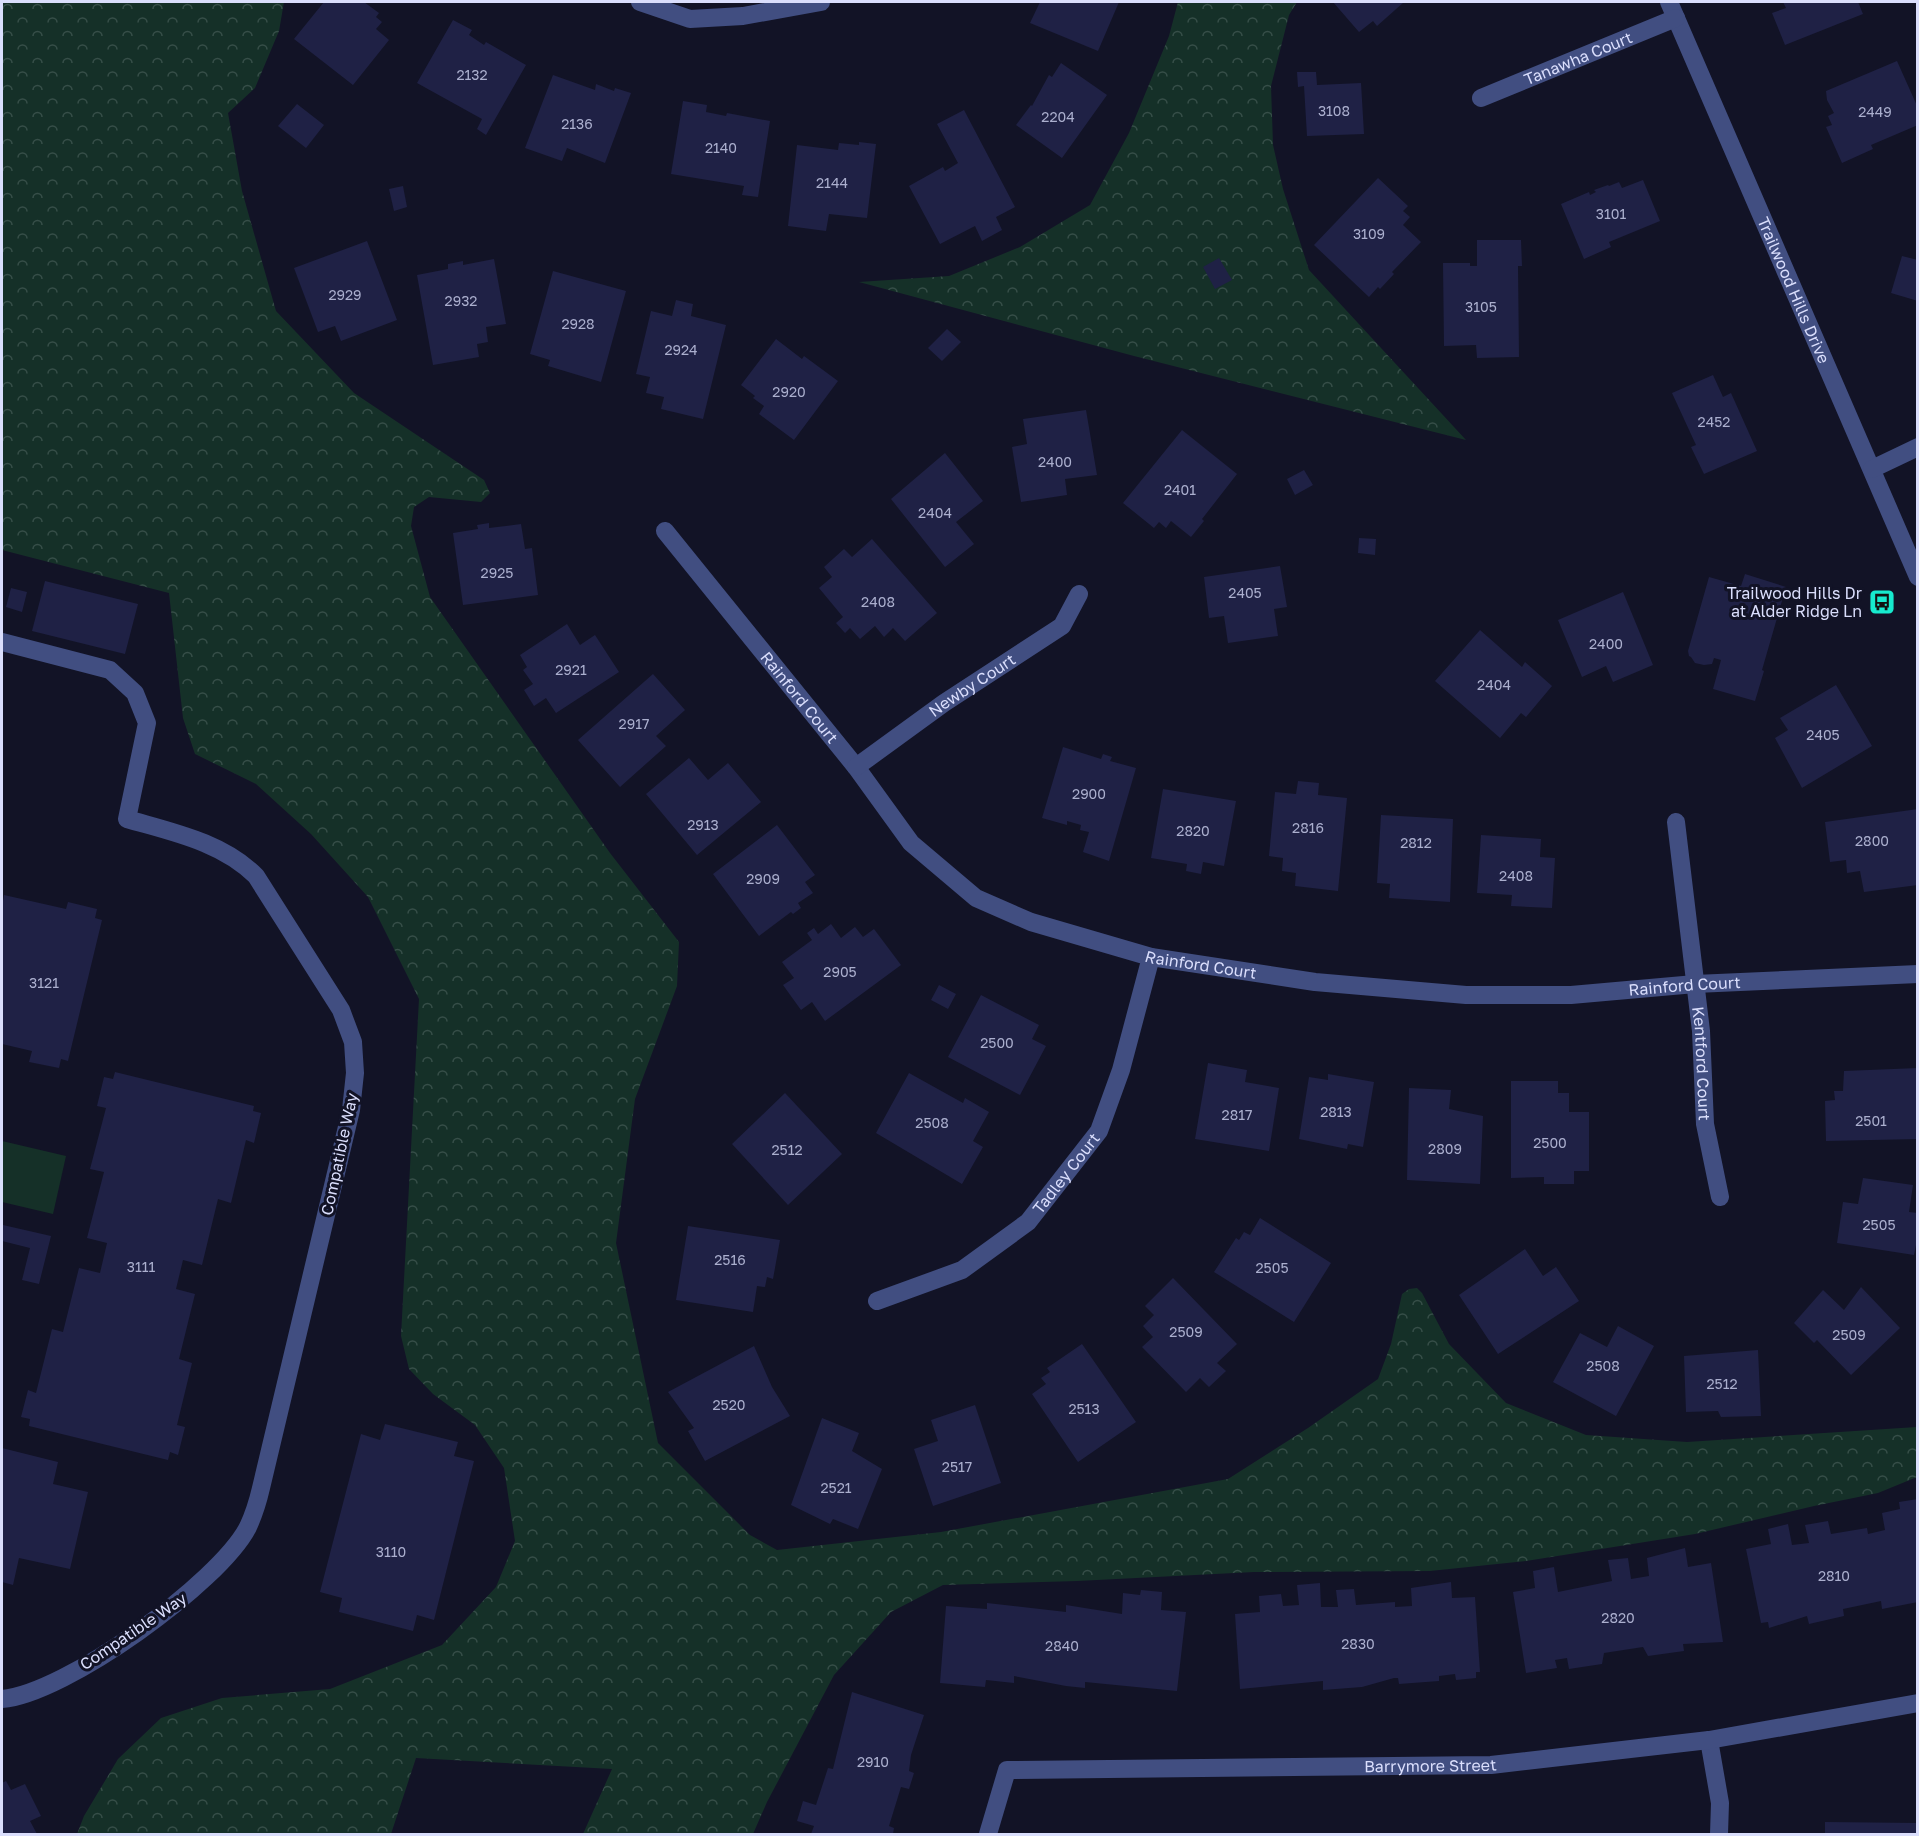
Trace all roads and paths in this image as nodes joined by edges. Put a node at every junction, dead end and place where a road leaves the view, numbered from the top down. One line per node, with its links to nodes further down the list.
1 (640, 2): 2 (street)
2 (821, 2)
3 (1672, 10): 4 (street, Tanawha Court); 6 (street, Trailwood Hills Drive)
4 (1481, 98)
5 (1917, 447): 6 (street)
6 (1872, 469): 8 (street, Trailwood Hills Drive)
7 (665, 531): 11 (street, Rainford Court)
8 (1917, 577)
9 (1079, 594): 11 (street, Newby Court)
10 (2, 642): 18 (street, Compatible Way)
11 (856, 767): 13 (street, Rainford Court)
12 (1676, 822): 15 (street, Kentford Court)
13 (1151, 957): 15 (street, Rainford Court); 17 (street, Tadley Court)
14 (1917, 974): 15 (street, Rainford Court)
15 (1695, 984): 16 (street, Kentford Court)
16 (1720, 1197)
17 (877, 1300)
18 (2, 1699)
19 (1917, 1703): 20 (street, Barrymore Street)
20 (1709, 1740): 21 (street, Barrymore Street); 22 (street)
21 (988, 1834)
22 (1719, 1834)

